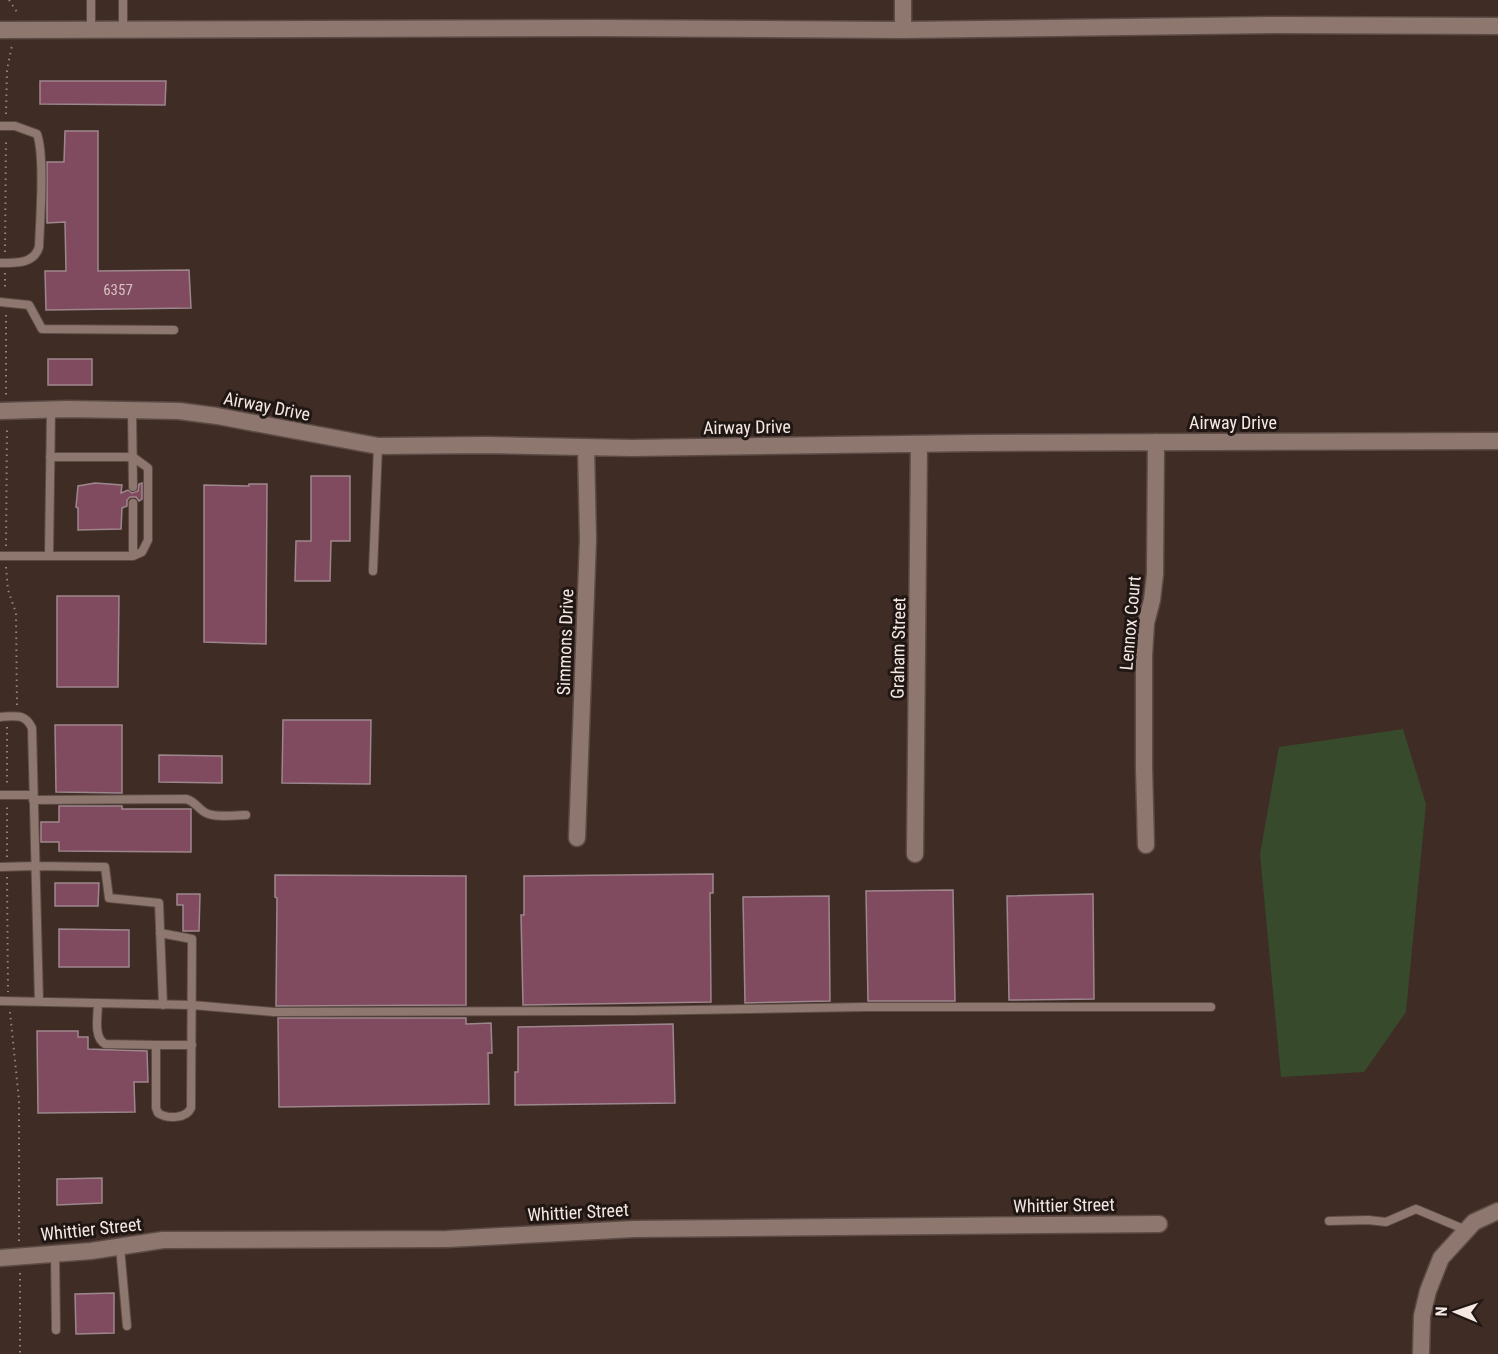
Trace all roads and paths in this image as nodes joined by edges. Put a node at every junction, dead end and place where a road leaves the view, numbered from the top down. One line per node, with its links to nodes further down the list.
1 (9, 0): 5 (path)
2 (91, 0): 8 (lane)
3 (123, 0): 9 (lane)
4 (903, 0): 10 (street)
5 (21, 22)
6 (1498, 26): 10 (street)
7 (0, 30): 8 (street)
8 (90, 30): 9 (street)
9 (123, 30): 10 (street)
10 (903, 30)
11 (14, 39): 12 (path)
12 (3, 126): 13 (path); 13 (lane)
13 (2, 263): 14 (path)
14 (3, 302): 15 (lane); 16 (path)
15 (174, 330)
16 (3, 404): 17 (street, Airway Drive)
17 (51, 410): 18 (street, Airway Drive); 24 (lane)
18 (132, 410): 22 (street, Airway Drive); 25 (lane)
19 (1498, 441): 20 (street, Airway Drive)
20 (1156, 442): 21 (street, Airway Drive); 37 (street, Lennox Court)
21 (919, 444): 23 (street, Airway Drive); 38 (street, Graham Street)
22 (378, 446): 23 (street, Airway Drive); 31 (lane)
23 (585, 447): 36 (street, Simmons Drive)
24 (50, 457): 25 (lane); 29 (lane)
25 (133, 457): 26 (lane); 30 (lane)
26 (133, 487)
27 (133, 503): 30 (lane)
28 (0, 556): 29 (lane)
29 (49, 556): 30 (lane)
30 (133, 556)
31 (373, 572)
32 (0, 717): 34 (lane)
33 (0, 795): 34 (lane)
34 (33, 797): 35 (lane); 39 (lane)
35 (246, 815)
36 (577, 838)
37 (1146, 845)
38 (915, 854)
39 (35, 866): 40 (lane); 41 (lane); 43 (lane)
40 (0, 867)
41 (160, 933): 45 (lane); 46 (lane)
42 (0, 1001): 43 (lane)
43 (39, 1002): 44 (lane)
44 (98, 1003): 45 (lane); 48 (lane)
45 (163, 1005): 46 (lane)
46 (192, 1005): 47 (lane); 49 (lane)
47 (1211, 1007)
48 (156, 1045): 49 (lane); 49 (lane)
49 (192, 1045)
50 (19, 1143): 55 (path)
51 (1498, 1211): 54 (street)
52 (1329, 1221): 54 (lane)
53 (1159, 1224): 56 (street, Whittier Street)
54 (1466, 1230): 63 (street)
55 (19, 1246)
56 (120, 1247): 57 (street, Whittier Street); 60 (lane)
57 (55, 1253): 58 (street, Whittier Street); 61 (lane)
58 (0, 1258)
59 (20, 1267): 62 (path)
60 (127, 1326)
61 (56, 1330)
62 (21, 1354)
63 (1421, 1354)

